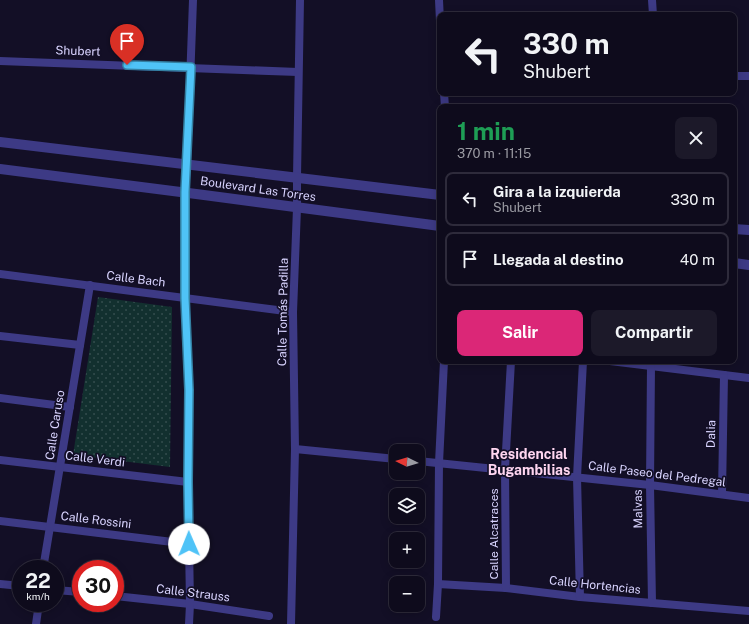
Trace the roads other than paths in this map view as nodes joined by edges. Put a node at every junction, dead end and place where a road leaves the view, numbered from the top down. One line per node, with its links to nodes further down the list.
1 (193, 0): 8 (street)
2 (300, 0): 9 (street, Calle Tomás Padilla)
3 (439, 0): 5 (street)
4 (652, 0): 6 (street)
5 (440, 12)
6 (653, 12)
7 (0, 60): 8 (street, Shubert)
8 (191, 67): 9 (street, Shubert); 13 (street)
9 (298, 72): 15 (street, Calle Tomás Padilla)
10 (737, 76): 11 (street)
11 (749, 76)
12 (0, 142): 13 (street, Boulevard Las Torres)
13 (187, 164): 15 (street, Boulevard Las Torres); 16 (street)
14 (0, 169): 16 (street, Boulevard Las Torres)
15 (297, 177): 17 (street, Boulevard Las Torres); 18 (street, Calle Tomás Padilla)
16 (185, 192): 18 (street, Boulevard Las Torres); 26 (street)
17 (437, 195)
18 (297, 208): 19 (street, Boulevard Las Torres); 27 (street, Calle Tomás Padilla)
19 (437, 226)
20 (737, 229): 21 (street)
21 (749, 230)
22 (737, 263): 23 (street)
23 (749, 265)
24 (0, 274): 25 (street, Calle Bach)
25 (90, 286): 26 (street, Calle Bach); 29 (street, Calle Caruso)
26 (185, 298): 27 (street, Calle Bach); 47 (street)
27 (293, 312): 39 (street, Calle Tomás Padilla)
28 (0, 336): 29 (street)
29 (80, 345): 38 (street, Calle Caruso)
30 (444, 364): 43 (street)
31 (512, 364): 45 (street, Calle Alcatraces)
32 (583, 364): 46 (street)
33 (641, 364): 34 (street)
34 (651, 365): 35 (street); 48 (street, Malvas)
35 (724, 375): 36 (street); 49 (street, Dalia)
36 (749, 378)
37 (0, 398): 38 (street)
38 (70, 407): 44 (street, Calle Caruso)
39 (295, 448): 40 (street); 69 (street, Calle Tomás Padilla)
40 (389, 458)
41 (0, 460): 44 (street, Calle Verdi)
42 (425, 462): 43 (street, Calle Paseo del Pedregal)
43 (439, 463): 45 (street, Calle Paseo del Pedregal); 56 (street)
44 (60, 467): 47 (street, Calle Verdi); 52 (street, Calle Caruso)
45 (505, 469): 46 (street, Calle Paseo del Pedregal); 58 (street, Calle Alcatraces)
46 (577, 477): 48 (street, Calle Paseo del Pedregal); 60 (street)
47 (188, 482): 53 (street)
48 (650, 485): 49 (street, Calle Paseo del Pedregal); 61 (street, Malvas)
49 (722, 494): 50 (street, Calle Paseo del Pedregal)
50 (749, 498)
51 (0, 521): 52 (street, Calle Rossini)
52 (50, 527): 53 (street, Calle Rossini); 54 (street, Calle Caruso)
53 (189, 544): 62 (street)
54 (45, 560)
55 (0, 584): 57 (street)
56 (438, 584): 58 (street, Calle Hortencias); 66 (street)
57 (12, 585)
58 (506, 588): 60 (street, Calle Hortencias)
59 (124, 597): 62 (street, Calle Strauss)
60 (580, 597): 61 (street, Calle Hortencias)
61 (652, 603): 63 (street, Calle Hortencias)
62 (190, 604): 65 (street, Calle Strauss); 68 (street)
63 (749, 611)
64 (37, 612): 67 (street)
65 (269, 616)
66 (436, 617)
67 (36, 624)
68 (188, 624)
69 (291, 624)

